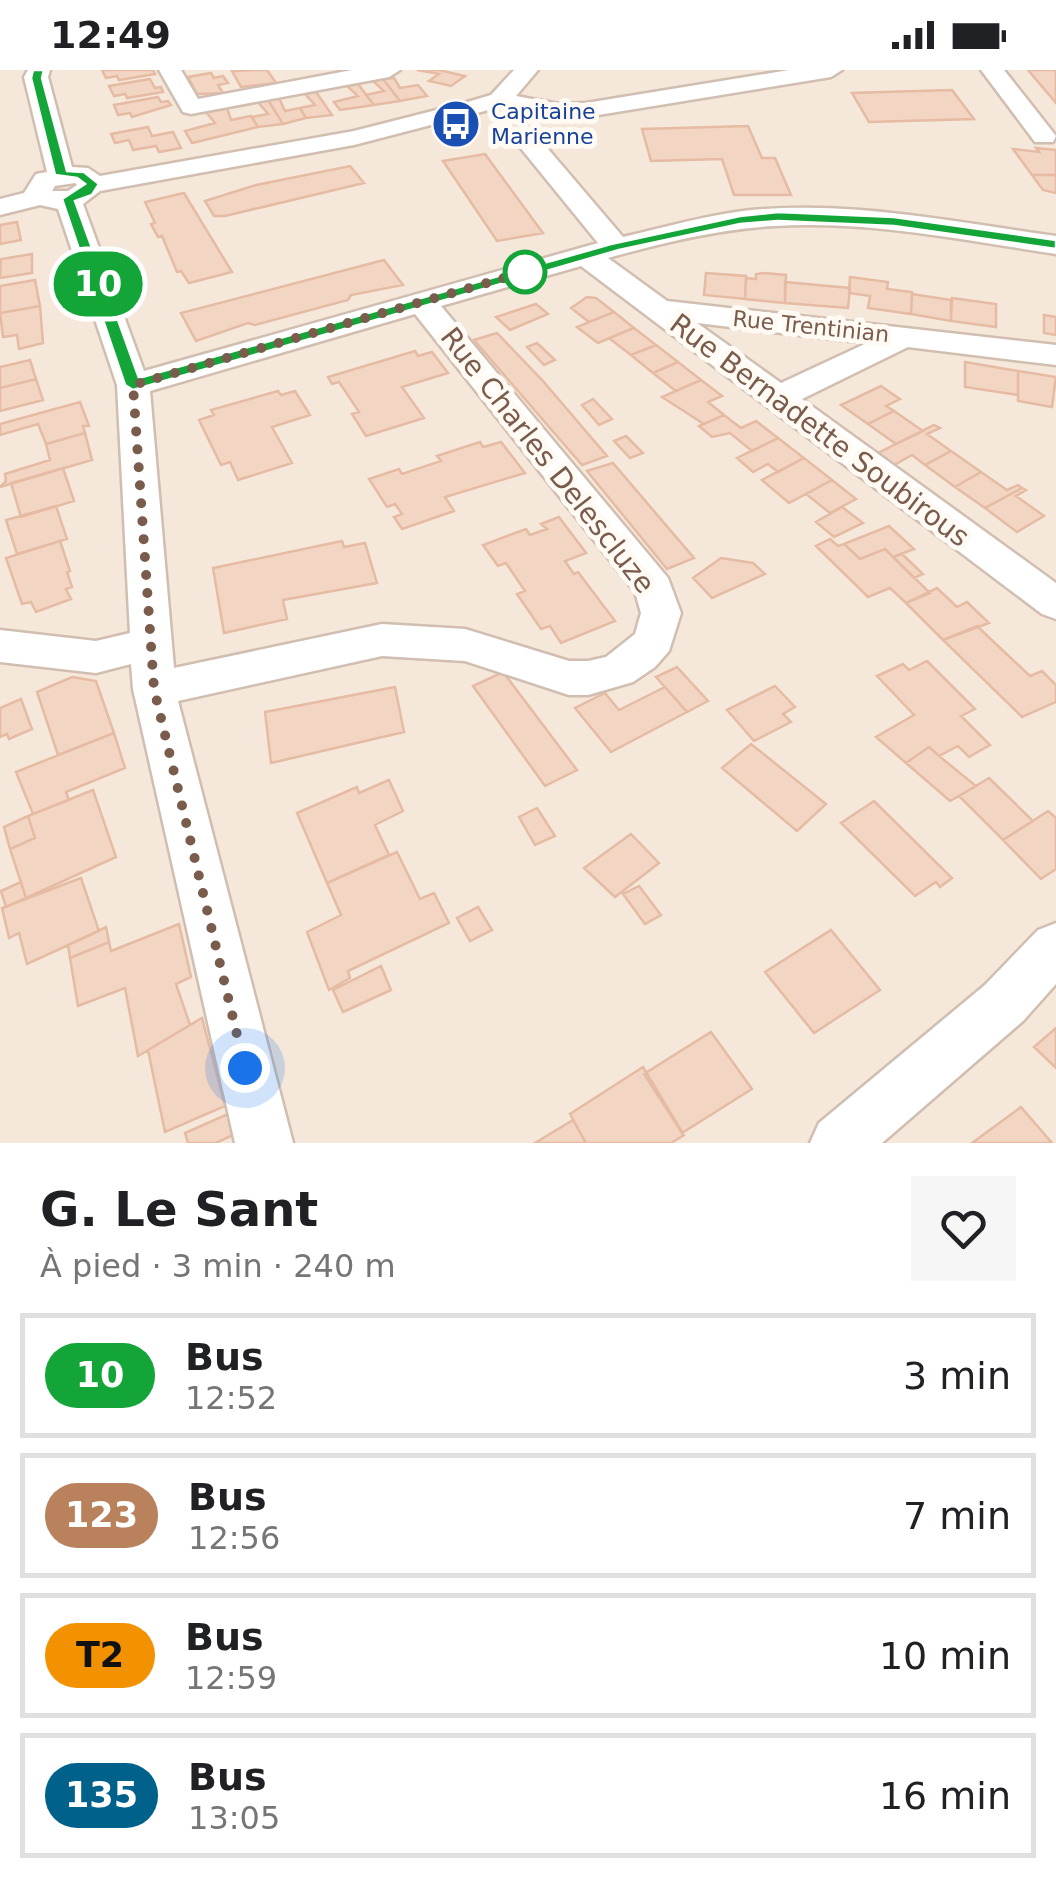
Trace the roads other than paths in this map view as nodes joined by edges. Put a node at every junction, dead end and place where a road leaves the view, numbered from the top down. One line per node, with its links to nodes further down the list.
1 (39, 70): 11 (street)
2 (170, 70): 3 (street)
3 (389, 70)
4 (527, 70): 8 (street)
5 (831, 70): 7 (street)
6 (992, 70): 9 (street)
7 (727, 78): 8 (street)
8 (499, 100): 11 (street)
9 (1044, 137)
10 (528, 140): 15 (street, Rue Bernadette Soubirous)
11 (60, 188): 12 (street); 13 (street); 20 (street)
12 (0, 192)
13 (0, 207)
14 (1056, 245): 15 (street)
15 (600, 251): 16 (street); 17 (street, Rue Bernadette Soubirous)
16 (421, 301): 20 (street); 24 (street, Rue Charles Delescluze)
17 (657, 309): 18 (street, Rue Trentinian); 21 (street, Rue Bernadette Soubirous)
18 (906, 336): 19 (street, Rue Trentinian); 21 (street, Rue Trentinian)
19 (1056, 355)
20 (133, 385): 24 (street)
21 (777, 398): 22 (street, Rue Bernadette Soubirous)
22 (1056, 604)
23 (0, 646): 24 (street)
24 (152, 666): 26 (street)
25 (1056, 948): 27 (street)
26 (264, 1143)
27 (839, 1143)

